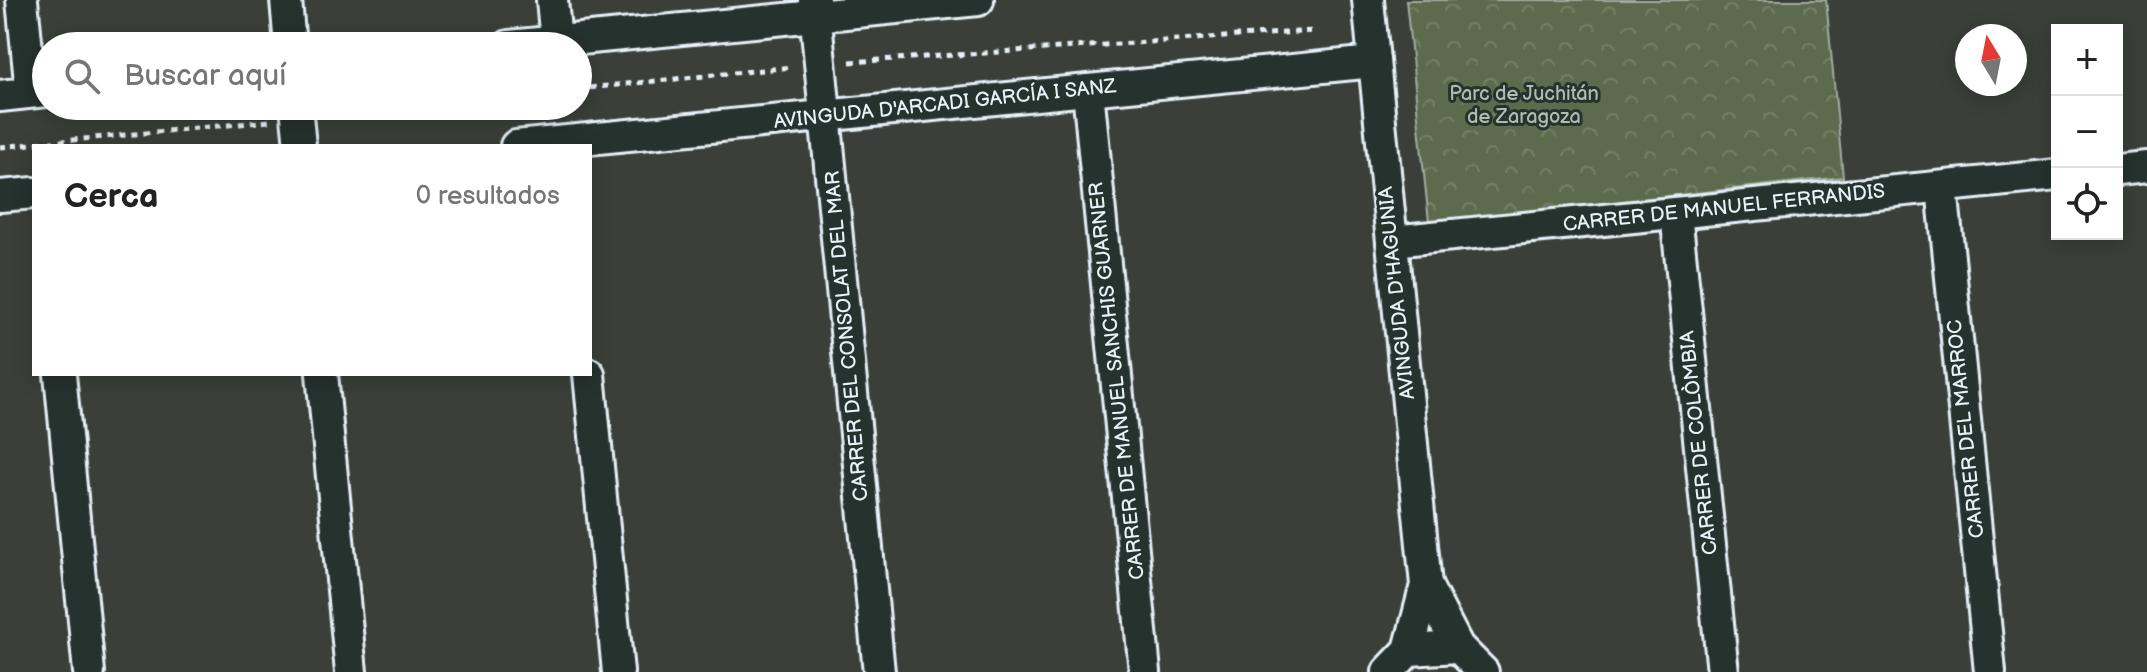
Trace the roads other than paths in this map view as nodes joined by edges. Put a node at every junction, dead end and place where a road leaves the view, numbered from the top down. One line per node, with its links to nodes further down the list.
1 (22, 0): 10 (street)
2 (286, 0): 7 (street)
3 (552, 0): 8 (street)
4 (978, 0): 6 (street)
5 (1368, 0): 11 (street, AVINGUDA D'HAGUNIA)
6 (815, 8): 9 (street); 15 (street, CARRER DEL CONSOLAT DEL MAR)
7 (289, 32)
8 (555, 32)
9 (592, 36)
10 (32, 54)
11 (1374, 62): 12 (street, AVINGUDA D'ARCADI GARCÍA I SANZ); 24 (street, AVINGUDA D'HAGUNIA)
12 (1088, 90): 15 (street, AVINGUDA D'ARCADI GARCÍA I SANZ); 35 (street, CARRER DE MANUEL SANCHIS GUARNER)
13 (32, 93): 14 (street)
14 (0, 96)
15 (826, 116): 16 (street, AVINGUDA D'ARCADI GARCÍA I SANZ); 34 (street, CARRER DEL CONSOLAT DEL MAR)
16 (566, 144)
17 (2147, 167): 18 (street)
18 (2123, 169)
19 (2051, 176): 20 (street, CARRER DE MANUEL FERRANDIS)
20 (1942, 187): 23 (street, CARRER DE MANUEL FERRANDIS); 39 (street, CARRER DEL MARROC)
21 (32, 193): 22 (street)
22 (0, 196)
23 (1676, 213): 24 (street, CARRER DE MANUEL FERRANDIS); 38 (street, CARRER DE COLÒMBIA)
24 (1392, 241): 28 (street, AVINGUDA D'HAGUNIA)
25 (60, 376): 31 (street)
26 (322, 376): 32 (street)
27 (589, 376): 33 (street)
28 (1426, 585): 29 (street, AVINGUDA D'HAGUNIA); 30 (street, AVINGUDA D'HAGUNIA)
29 (1458, 647): 30 (street); 37 (street, AVINGUDA D'HAGUNIA)
30 (1409, 650): 36 (street)
31 (89, 672)
32 (351, 672)
33 (618, 672)
34 (879, 672)
35 (1145, 672)
36 (1388, 672)
37 (1483, 672)
38 (1723, 672)
39 (1990, 672)

